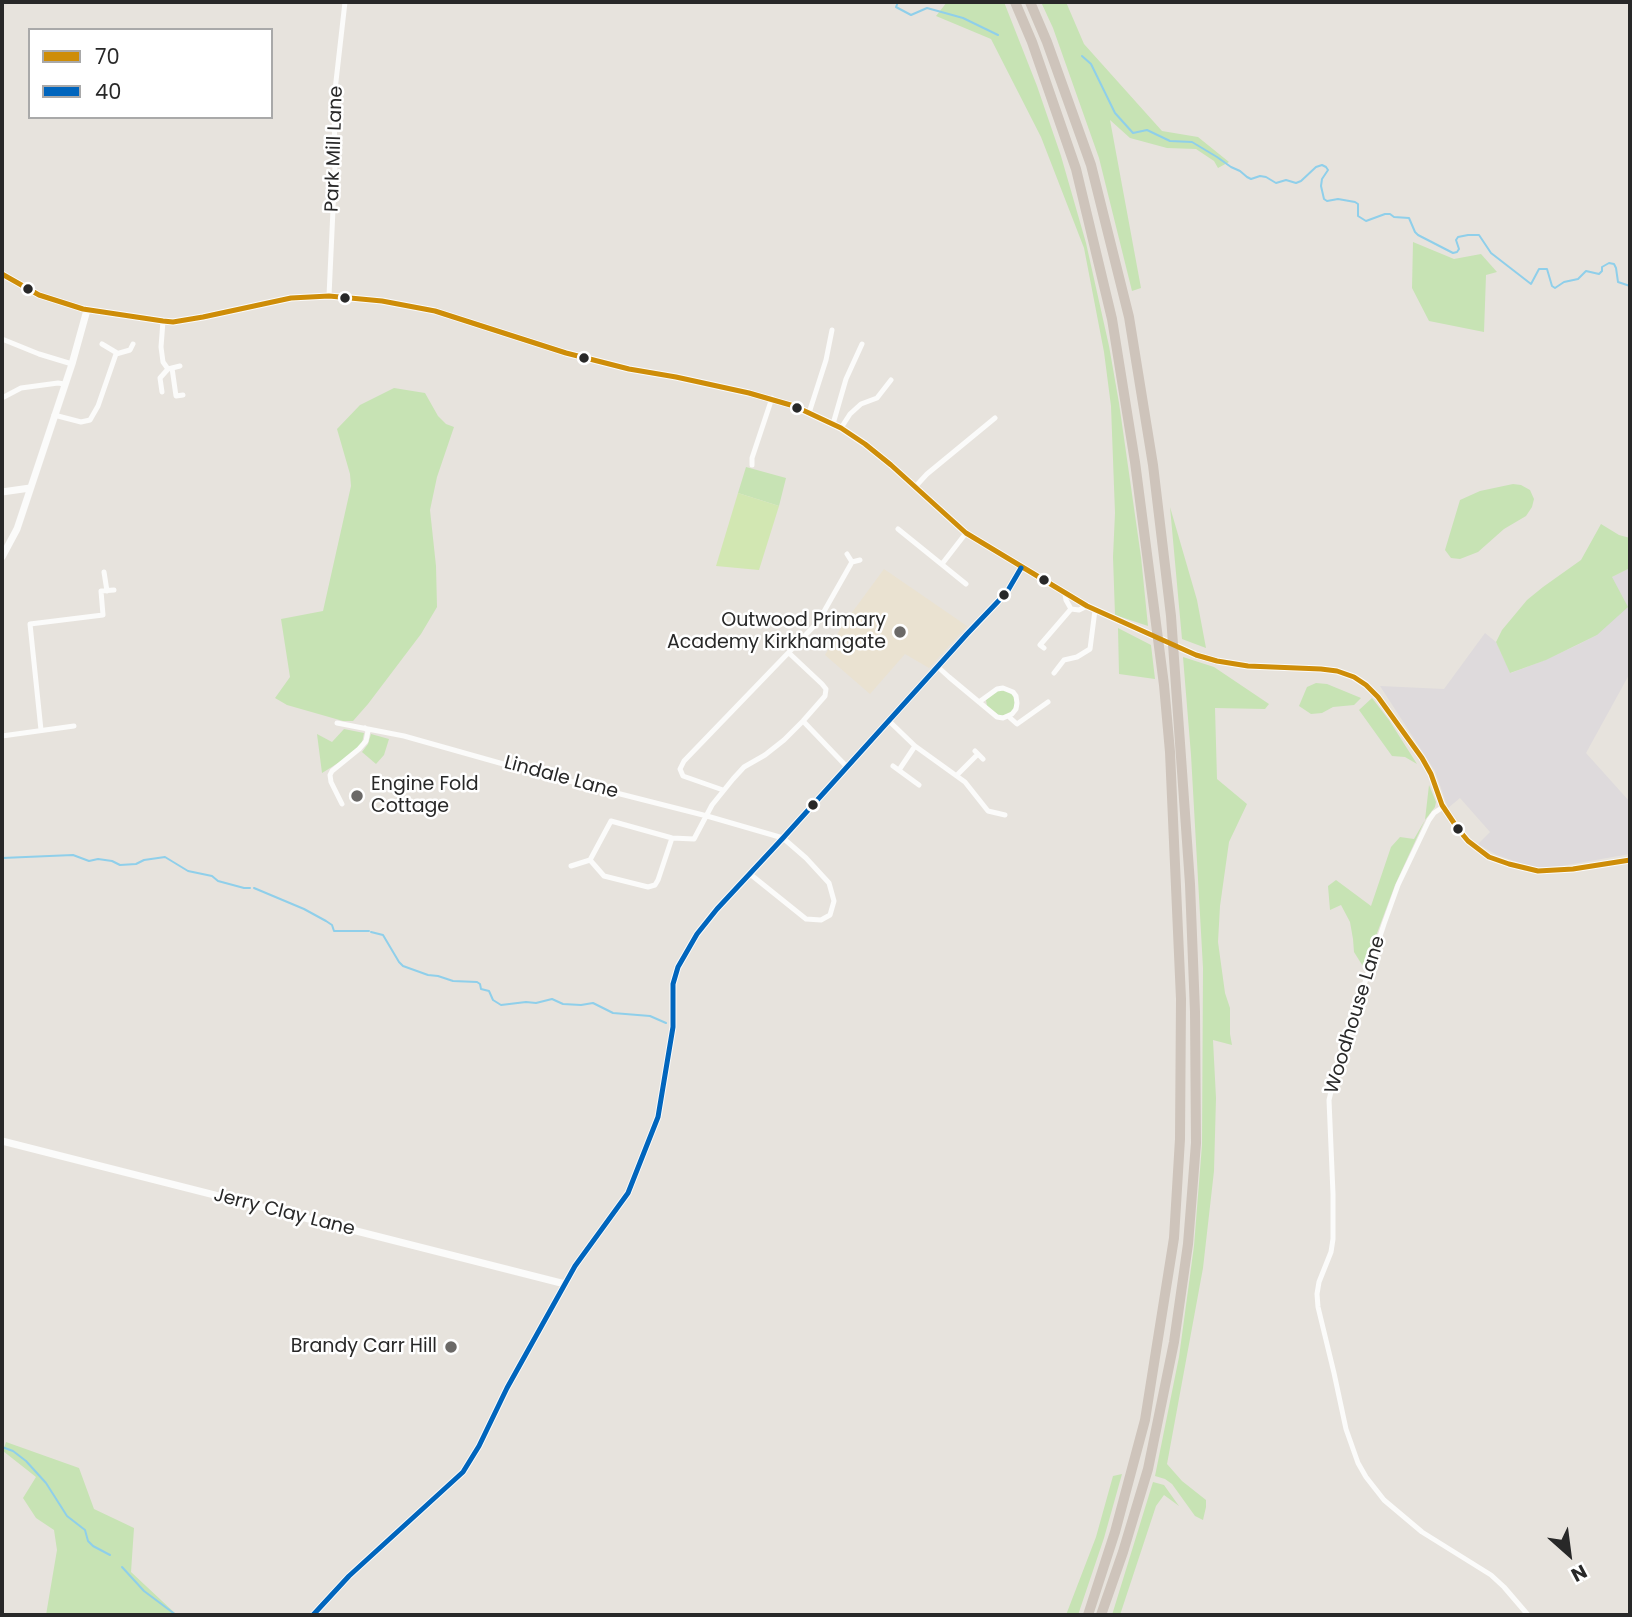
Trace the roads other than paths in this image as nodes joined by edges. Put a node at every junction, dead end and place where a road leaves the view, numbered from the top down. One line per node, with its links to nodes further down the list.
1 (345, 2): 5 (street, Park Mill Lane)
2 (1015, 2): 85 (highway)
3 (1030, 2): 86 (highway)
4 (2, 274): 6 (street)
5 (329, 296): 7 (street); 24 (street)
6 (87, 310): 7 (street); 14 (street)
7 (163, 321): 16 (street)
8 (832, 330): 25 (street)
9 (2, 339): 14 (street)
10 (102, 344): 13 (street)
11 (133, 344): 13 (street)
12 (862, 344): 28 (street)
13 (117, 353): 26 (street)
14 (72, 364): 19 (street)
15 (180, 366): 16 (street)
16 (171, 370): 21 (street); 22 (street)
17 (891, 380): 20 (street)
18 (879, 383): 20 (street)
19 (64, 384): 23 (street); 26 (street)
20 (886, 387): 29 (street)
21 (162, 392)
22 (183, 395)
23 (2, 398)
24 (772, 398): 25 (street); 30 (street)
25 (809, 413): 28 (street)
26 (54, 415): 32 (street)
27 (995, 418): 31 (street)
28 (833, 424): 29 (street)
29 (841, 428): 31 (street)
30 (752, 465)
31 (915, 487): 35 (street)
32 (30, 488): 33 (street); 37 (street)
33 (2, 492)
34 (898, 529): 40 (street)
35 (965, 534): 40 (street); 41 (street)
36 (846, 554): 39 (street)
37 (2, 557)
38 (860, 560): 39 (street)
39 (852, 562): 53 (street)
40 (942, 564): 43 (street)
41 (1021, 568): 46 (street); 54 (street)
42 (104, 572): 45 (street)
43 (966, 584)
44 (114, 590): 45 (street)
45 (107, 591): 51 (street)
46 (1065, 594): 47 (street); 48 (street)
47 (1087, 606): 48 (street); 49 (street)
48 (1071, 609): 52 (street)
49 (1095, 610): 55 (street); 73 (street)
50 (57, 611): 51 (street)
51 (58, 621): 64 (street)
52 (1044, 648)
53 (789, 653): 59 (street); 71 (street)
54 (938, 667): 56 (street); 60 (street)
55 (1054, 673)
56 (979, 702): 58 (street); 58 (street)
57 (1048, 702): 58 (street)
58 (1009, 716)
59 (803, 721): 68 (street); 71 (street)
60 (889, 721): 66 (street); 68 (street)
61 (337, 723): 63 (street, Lindale Lane)
62 (74, 726): 64 (street)
63 (365, 728): 72 (street); 75 (street, Lindale Lane)
64 (41, 730): 65 (street)
65 (2, 736)
66 (915, 746): 69 (street); 70 (street)
67 (983, 759): 69 (street)
68 (847, 767): 77 (street)
69 (957, 775): 74 (street)
70 (919, 785)
71 (723, 790): 75 (street)
72 (342, 804)
73 (1443, 807): 79 (street); 87 (street, Woodhouse Lane)
74 (1005, 815)
75 (707, 816): 76 (street); 77 (street, Lindale Lane)
76 (672, 838): 78 (street); 78 (street)
77 (783, 838): 81 (street); 81 (street)
78 (590, 860): 80 (street)
79 (1630, 860)
80 (570, 866)
81 (750, 874): 83 (street)
82 (2, 1141): 83 (street, Jerry Clay Lane)
83 (565, 1284): 84 (street)
84 (313, 1615)
85 (1088, 1615)
86 (1101, 1615)
87 (1528, 1615)

